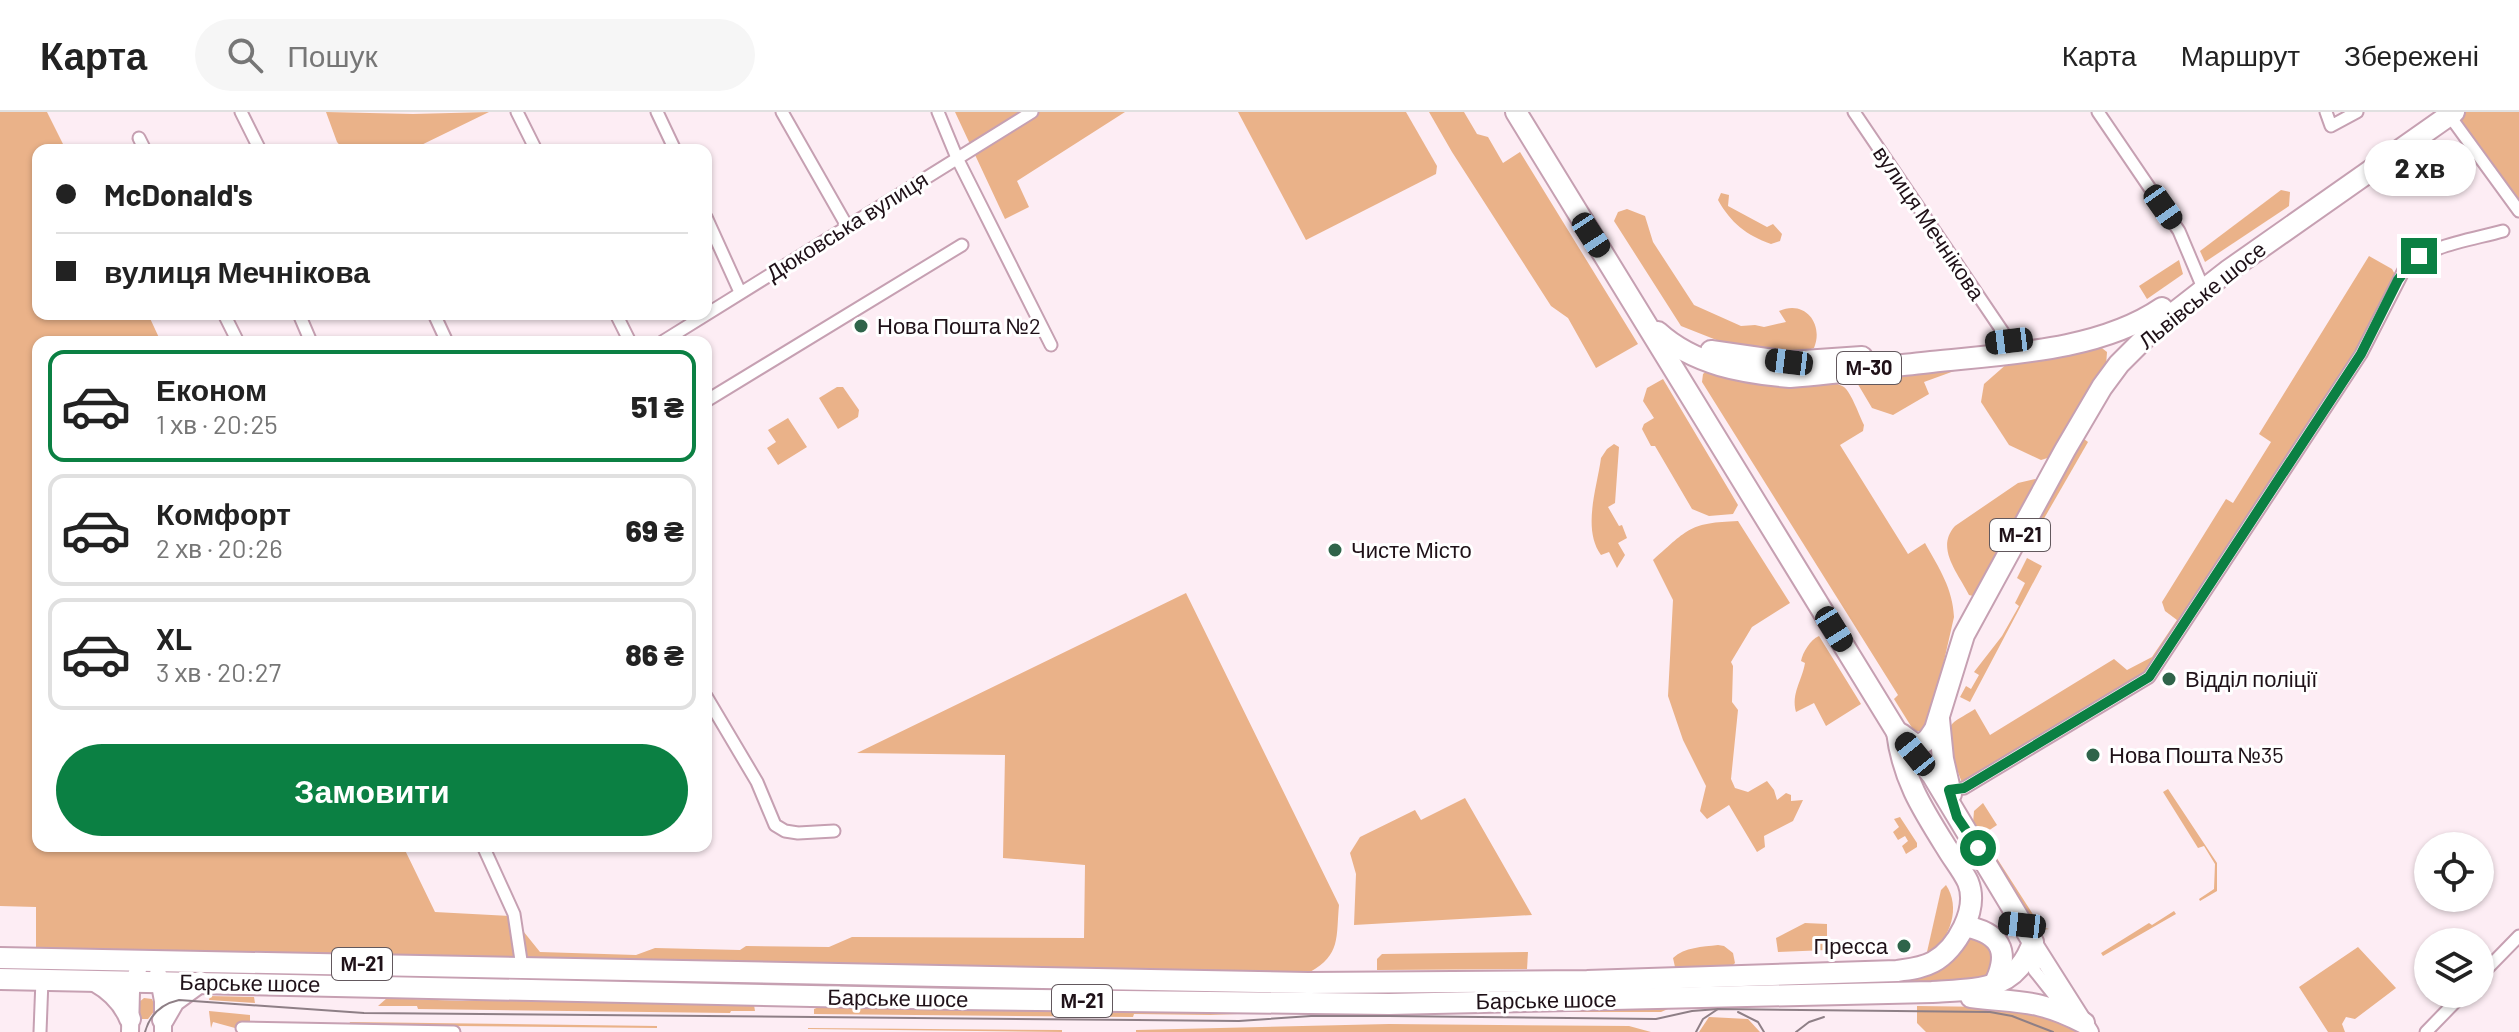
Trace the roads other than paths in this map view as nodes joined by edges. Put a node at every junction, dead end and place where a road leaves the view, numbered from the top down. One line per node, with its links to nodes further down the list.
1 (241, 112): 13 (street)
2 (517, 112): 14 (street)
3 (657, 112): 15 (street)
4 (782, 112): 18 (street)
5 (938, 112): 16 (street)
6 (1032, 112): 16 (street, Дюковська вулиця)
7 (1516, 112): 24 (highway, М-30)
8 (1854, 112): 29 (street, вулиця Мечнікова)
9 (2098, 112): 23 (street)
10 (2326, 112): 11 (street)
11 (2357, 112)
12 (2452, 114): 17 (street); 22 (highway, Львівське шосе / М-21)
13 (257, 144)
14 (533, 144)
15 (672, 144)
16 (957, 158): 18 (street, Дюковська вулиця); 30 (street)
17 (2519, 211)
18 (847, 226): 25 (street, Дюковська вулиця)
19 (712, 230): 25 (street)
20 (2503, 231): 38 (street)
21 (962, 245): 34 (street)
22 (2229, 270): 23 (highway, М-21); 36 (highway, Львівське шосе / М-21)
23 (2197, 276): 31 (highway, М-21)
24 (1625, 285): 32 (highway, М-30); 33 (highway, М-30)
25 (740, 292): 26 (street, Дюковська вулиця)
26 (712, 310)
27 (696, 320): 28 (street, Дюковська вулиця)
28 (671, 336)
29 (2006, 337): 31 (highway, М-21); 32 (highway, М-21)
30 (1051, 345)
31 (2053, 346): 33 (highway, М-30)
32 (1717, 352): 33 (highway, М-21)
33 (1680, 360): 37 (highway, М-21)
34 (712, 397)
35 (712, 706): 40 (street)
36 (1939, 715): 37 (highway); 38 (highway, М-21)
37 (1897, 732): 39 (highway, М-21); 42 (highway, М-21); 44 (highway)
38 (1949, 790): 39 (highway, М-21)
39 (1957, 817): 44 (highway, М-21)
40 (834, 831)
41 (486, 852): 49 (street)
42 (1964, 931): 44 (highway); 51 (highway, М-21); 56 (highway)
43 (2519, 936): 48 (street)
44 (2032, 940): 56 (highway); 62 (main road)
45 (0, 958): 46 (highway, М-21)
46 (103, 959): 47 (highway, М-21); 54 (highway)
47 (146, 960): 50 (highway, М-21); 55 (main road); 60 (main road)
48 (2494, 962)
49 (522, 967): 50 (highway, М-21); 51 (highway, М-21)
50 (201, 972): 58 (highway, Барське шосе / М-21); 60 (highway, Барське шосе / М-21); 60 (highway)
51 (793, 974): 58 (highway)
52 (0, 979): 53 (highway, Барське шосе / М-21)
53 (42, 980): 54 (highway, Барське шосе / М-21); 64 (street)
54 (98, 981): 55 (highway, Барське шосе / М-21); 61 (highway)
55 (133, 981): 60 (highway, Барське шосе / М-21); 61 (main road)
56 (1994, 985): 57 (highway, М-21)
57 (1932, 992): 58 (highway, Барське шосе / М-21); 62 (highway)
58 (793, 995)
59 (2449, 1008): 66 (street)
60 (162, 1009): 61 (main road)
61 (130, 1018)
62 (2087, 1027)
63 (242, 1028): 65 (street)
64 (40, 1032)
65 (454, 1032)
66 (2426, 1032)

